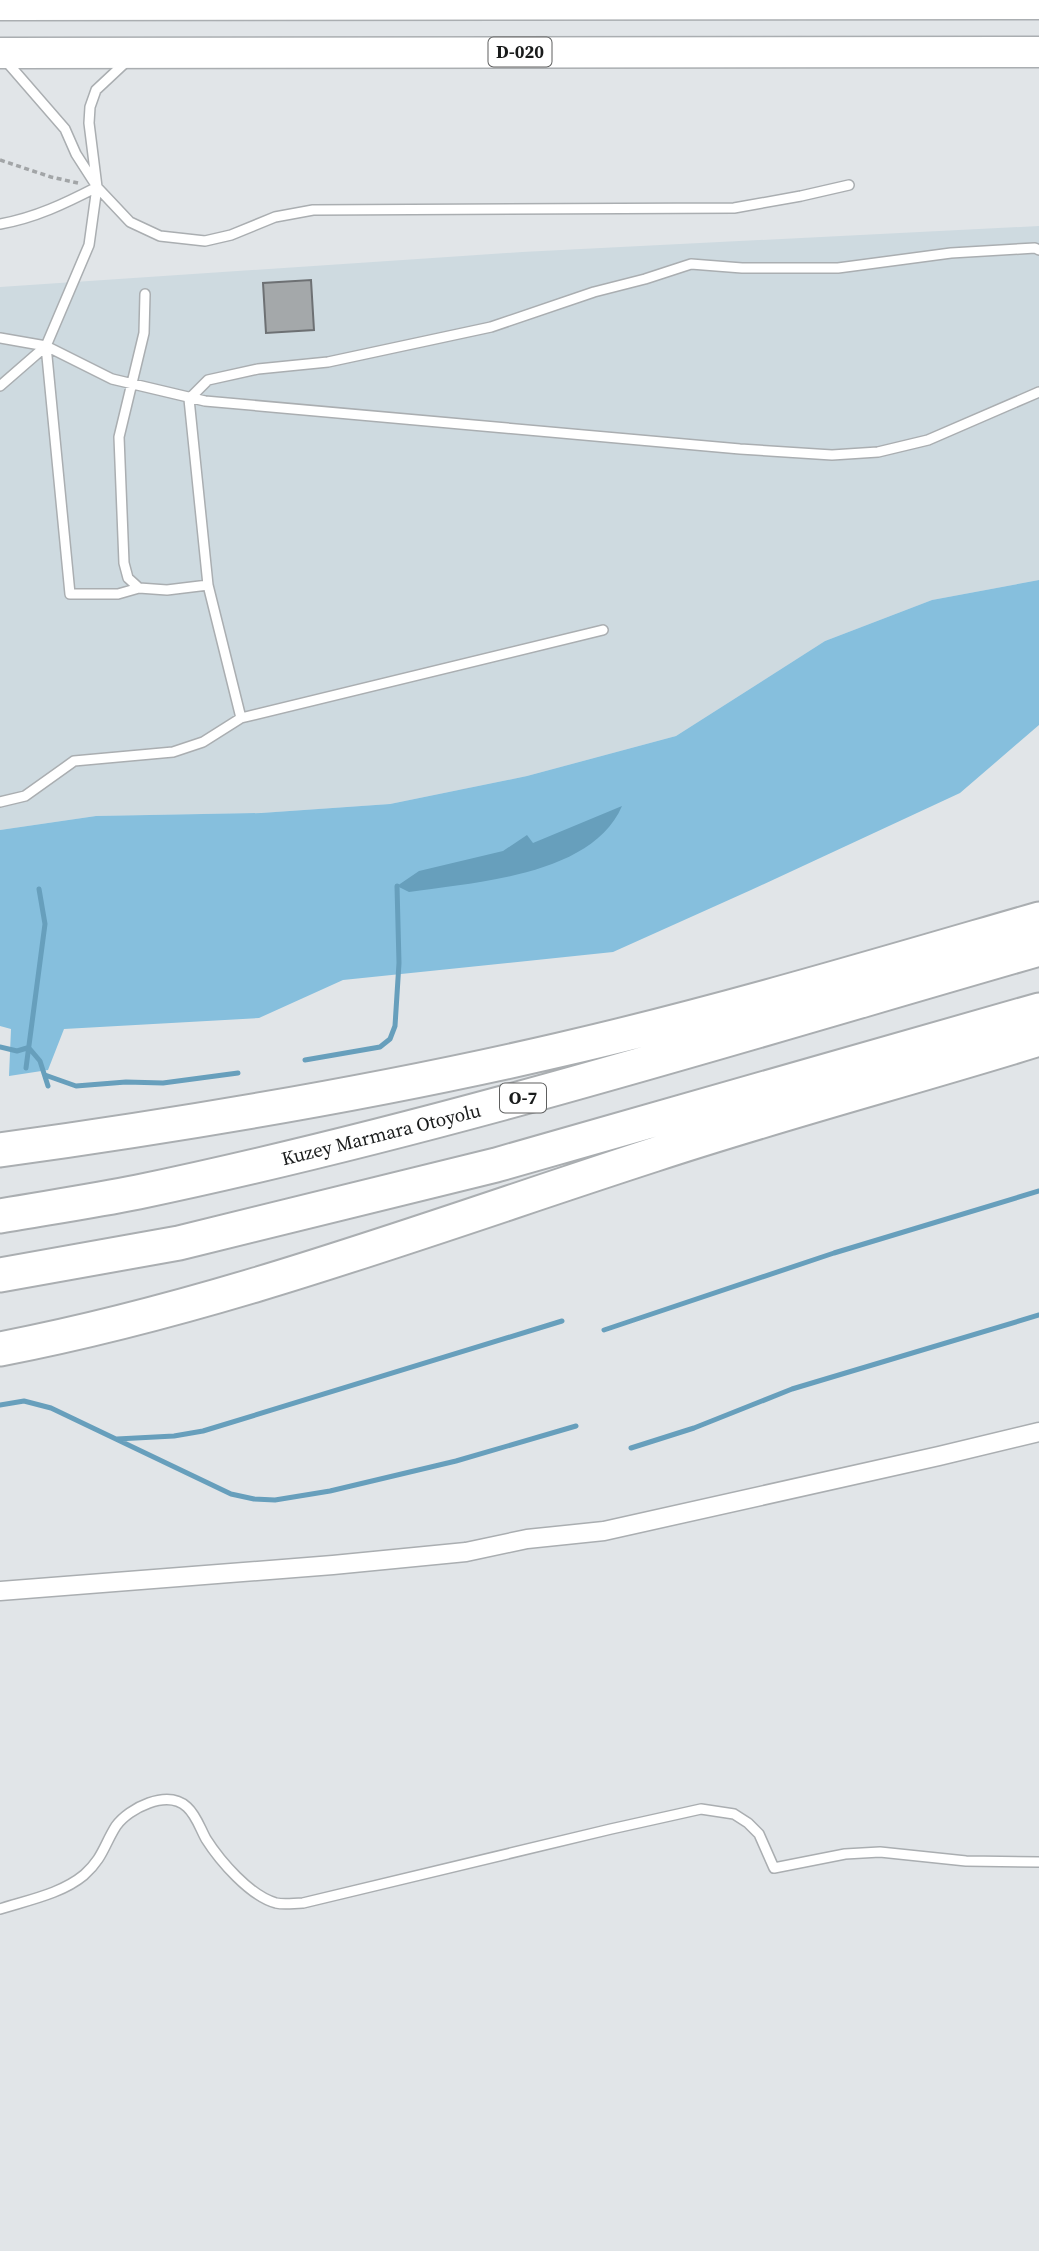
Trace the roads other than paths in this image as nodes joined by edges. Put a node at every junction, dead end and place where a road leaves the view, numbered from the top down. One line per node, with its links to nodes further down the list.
1 (1039, 4): 2 (highway)
2 (0, 5)
3 (1039, 52): 5 (highway, D-020)
4 (0, 54): 5 (highway, D-020); 7 (lane)
5 (136, 54): 7 (lane)
6 (849, 185): 7 (lane)
7 (97, 187): 8 (lane); 12 (lane)
8 (0, 224)
9 (1039, 250): 16 (lane)
10 (145, 294): 13 (lane)
11 (0, 338): 12 (lane)
12 (46, 346): 13 (lane); 14 (lane); 18 (lane)
13 (133, 384): 16 (lane); 18 (lane)
14 (0, 386)
15 (1039, 392): 16 (lane)
16 (189, 399): 17 (lane)
17 (208, 585): 18 (lane); 20 (lane)
18 (139, 589)
19 (603, 630): 20 (lane)
20 (241, 718): 21 (lane)
21 (0, 802)
22 (1039, 919): 27 (highway)
23 (1039, 949): 29 (highway, Kuzey Marmara Otoyolu / O-7)
24 (1039, 1010): 30 (highway)
25 (1039, 1040): 31 (highway)
26 (0, 1143): 27 (highway)
27 (48, 1143): 28 (highway)
28 (0, 1150)
29 (0, 1216)
30 (0, 1275)
31 (282, 1276): 32 (highway); 33 (highway)
32 (0, 1349)
33 (0, 1364)
34 (1039, 1432): 35 (street)
35 (0, 1591)
36 (1039, 1861): 37 (lane)
37 (0, 1909)

